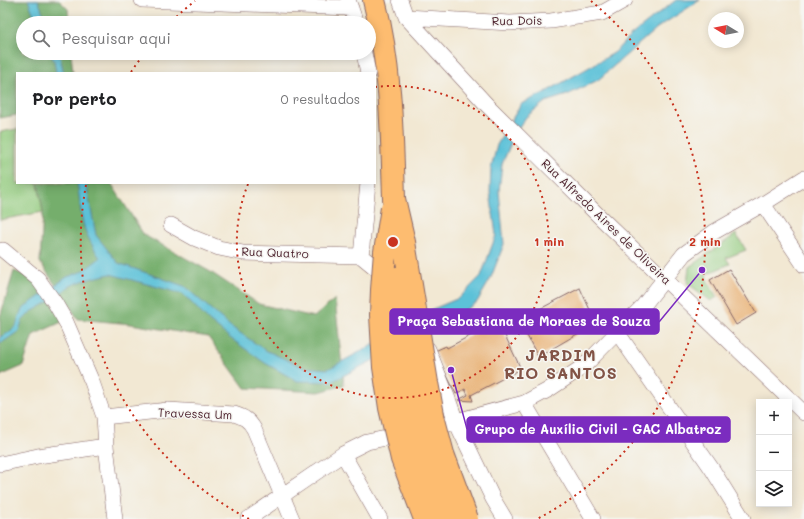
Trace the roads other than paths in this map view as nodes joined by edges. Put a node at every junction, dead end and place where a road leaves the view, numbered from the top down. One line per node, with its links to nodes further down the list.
1 (142, 0): 5 (street)
2 (374, 0): 12 (highway)
3 (400, 0): 7 (street)
4 (625, 0): 7 (street, Rua Dois)
5 (349, 4): 6 (street)
6 (353, 16)
7 (406, 17): 18 (street, Rua Alfredo Aires de Oliveira)
8 (365, 60): 9 (street)
9 (368, 72)
10 (804, 178): 13 (street)
11 (368, 184): 16 (street)
12 (394, 199): 32 (highway, bridge); 33 (highway, bridge); 34 (highway, bridge)
13 (763, 204): 17 (street); 18 (street)
14 (171, 225): 16 (street, Rua Quatro)
15 (1, 247): 22 (street)
16 (361, 256): 23 (street, bridge)
17 (804, 264)
18 (664, 278): 19 (street); 21 (street, Rua Alfredo Aires de Oliveira)
19 (617, 332): 20 (street); 37 (street)
20 (524, 403): 23 (street); 36 (street)
21 (804, 413)
22 (104, 417): 24 (street); 27 (street, Travessa Um)
23 (456, 422): 25 (street); 35 (street)
24 (106, 446): 26 (street); 28 (street)
25 (342, 454): 27 (street); 31 (street)
26 (0, 464)
27 (281, 495): 29 (street); 30 (street, Travessa Um)
28 (115, 519)
29 (248, 519)
30 (292, 519)
31 (380, 519)
32 (426, 519)
33 (446, 519)
34 (467, 519)
35 (505, 519)
36 (593, 519)
37 (743, 519)

